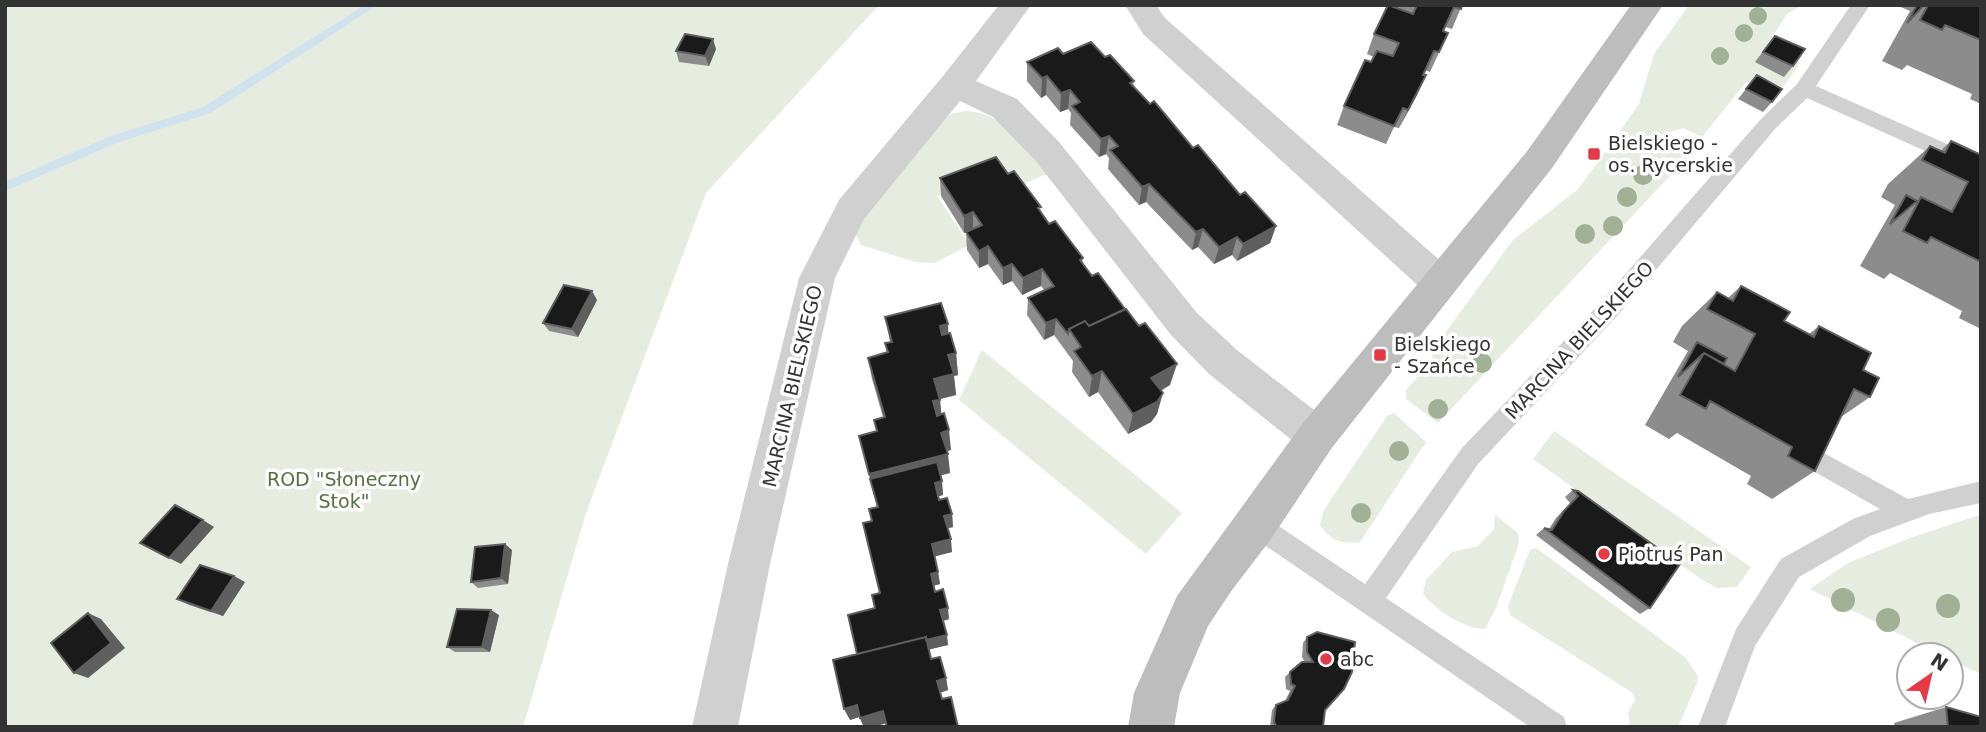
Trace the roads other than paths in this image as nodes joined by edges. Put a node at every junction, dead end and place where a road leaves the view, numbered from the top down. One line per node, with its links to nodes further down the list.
1 (1016, 5): 5 (street, MARCINA BIELSKIEGO)
2 (1140, 5): 8 (street)
3 (1648, 5): 8 (street)
4 (1861, 5): 6 (lane, MARCINA BIELSKIEGO)
5 (956, 85): 9 (street); 15 (street, MARCINA BIELSKIEGO)
6 (1804, 89): 7 (lane); 14 (lane, MARCINA BIELSKIEGO)
7 (1981, 168)
8 (1439, 282): 9 (street)
9 (1317, 436): 13 (street)
10 (1802, 452): 12 (lane)
11 (1981, 492): 12 (lane)
12 (1906, 511): 18 (lane)
13 (1256, 525): 14 (lane); 16 (street)
14 (1368, 602): 17 (lane)
15 (715, 727)
16 (1151, 727)
17 (1554, 727)
18 (1711, 727)

